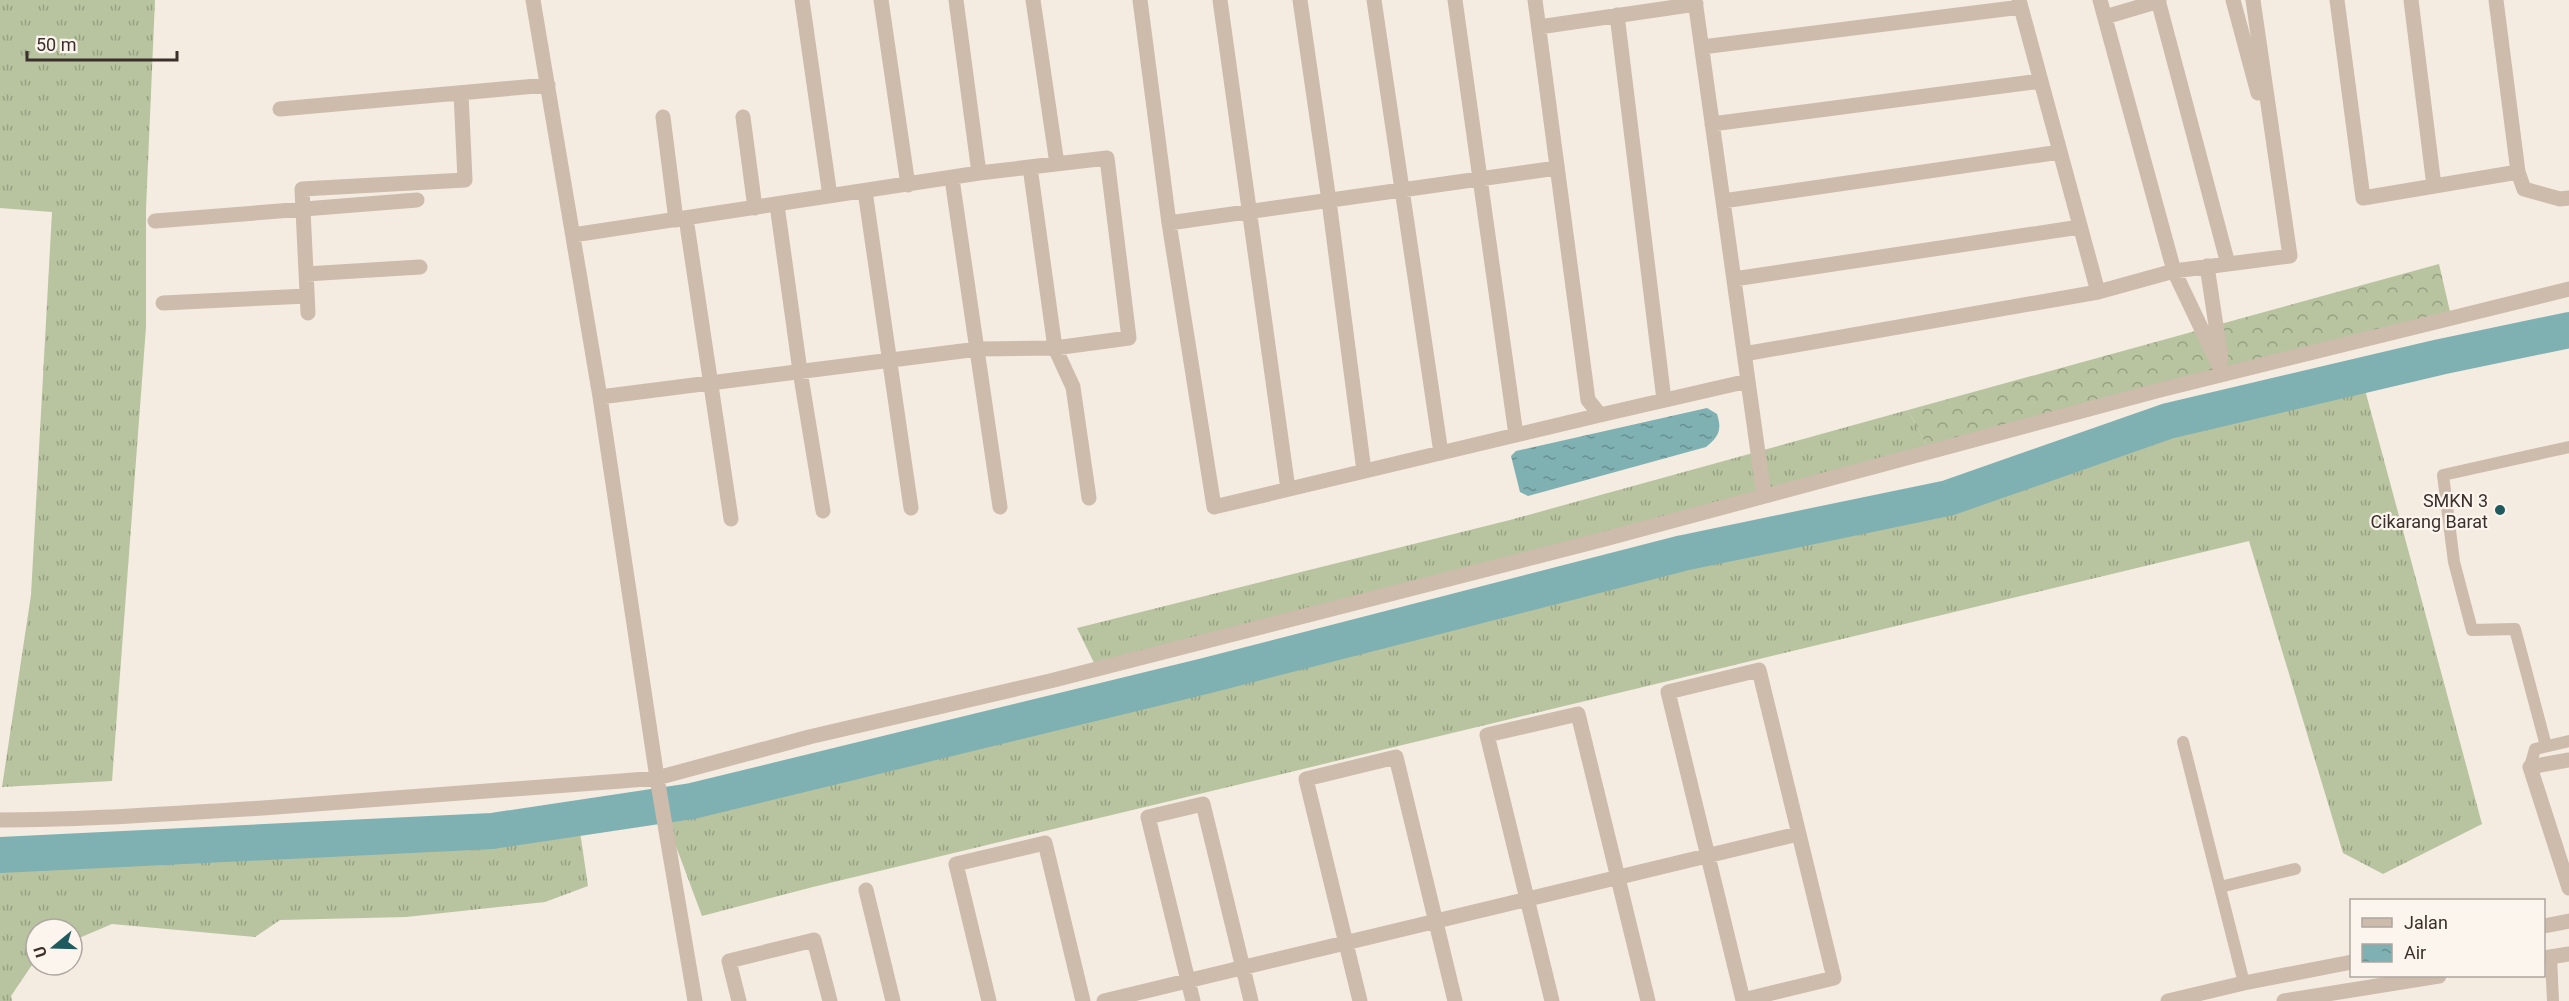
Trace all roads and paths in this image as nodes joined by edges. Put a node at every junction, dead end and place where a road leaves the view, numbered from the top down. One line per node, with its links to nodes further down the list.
1 (533, 0): 26 (street)
2 (802, 0): 45 (street)
3 (881, 0): 41 (street)
4 (956, 0): 38 (street)
5 (1033, 0): 34 (street)
6 (1140, 0): 56 (street)
7 (1220, 0): 53 (street)
8 (1299, 0): 48 (street)
9 (1374, 0): 43 (street)
10 (1455, 0): 40 (street)
11 (1535, 0): 23 (street)
12 (2100, 0): 22 (street)
13 (2158, 0): 22 (street); 59 (street)
14 (2233, 0): 33 (street)
15 (2253, 0): 33 (street)
16 (2337, 0): 42 (street)
17 (2411, 0): 42 (street)
18 (2496, 0): 37 (street)
19 (1696, 2): 21 (street); 24 (street)
20 (2020, 3): 24 (street); 25 (street)
21 (1617, 15): 23 (street); 79 (street)
22 (2105, 17): 62 (street)
23 (1539, 27): 36 (street)
24 (1702, 47): 31 (street)
25 (2041, 81): 31 (street); 32 (street)
26 (548, 85): 27 (street); 58 (street)
27 (461, 93): 28 (street); 52 (street)
28 (280, 109)
29 (663, 117): 54 (street)
30 (743, 117): 51 (street)
31 (1712, 124): 49 (street)
32 (2060, 152): 49 (street); 57 (street)
33 (2276, 156): 59 (street)
34 (1057, 164): 35 (street); 70 (street)
35 (1030, 167): 38 (street); 70 (street)
36 (1557, 168): 40 (street); 80 (street)
37 (2518, 172): 42 (street); 46 (street)
38 (979, 173): 39 (street)
39 (952, 179): 41 (street); 71 (street)
40 (1479, 179): 43 (street); 81 (street)
41 (908, 185): 44 (street)
42 (2434, 186)
43 (1402, 190): 48 (street); 83 (street)
44 (864, 191): 45 (street); 73 (street)
45 (830, 196): 50 (street)
46 (2569, 198)
47 (417, 200): 52 (street)
48 (1329, 201): 53 (street); 84 (street)
49 (1723, 201): 64 (street)
50 (777, 205): 51 (street); 74 (street)
51 (755, 208): 54 (street)
52 (303, 209): 55 (street); 63 (street)
53 (1248, 212): 56 (street); 85 (street)
54 (681, 219): 58 (street); 77 (street)
55 (156, 221)
56 (1169, 223): 85 (street)
57 (2080, 227): 64 (street); 66 (street)
58 (573, 235): 78 (street)
59 (2228, 264): 61 (street)
60 (420, 267): 63 (street)
61 (2207, 267): 62 (street); 75 (street)
62 (2174, 271): 66 (street); 75 (street)
63 (306, 274): 67 (street)
64 (1734, 279): 72 (street)
65 (2569, 288): 75 (street)
66 (2098, 292): 72 (street)
67 (307, 296): 68 (street); 69 (street)
68 (163, 303)
69 (308, 313)
70 (1055, 348): 71 (street); 87 (street)
71 (978, 349): 73 (street); 88 (street)
72 (1744, 354): 76 (street)
73 (888, 360): 74 (street); 89 (street)
74 (800, 371): 77 (street); 90 (street)
75 (2223, 374): 86 (street)
76 (1748, 381): 79 (street); 86 (street)
77 (712, 383): 78 (street); 91 (street)
78 (600, 398): 97 (street)
79 (1664, 400): 80 (street)
80 (1600, 415): 81 (street)
81 (1516, 435): 83 (street)
82 (2569, 447): 94 (lane)
83 (1440, 453): 84 (street)
84 (1364, 471): 85 (street)
85 (1288, 489)
86 (1764, 496): 97 (street)
87 (1089, 498)
88 (1000, 507)
89 (911, 508)
90 (823, 511)
91 (731, 519)
92 (2569, 741): 94 (lane)
93 (2183, 742): 103 (lane)
94 (2546, 746): 96 (lane)
95 (2569, 760): 96 (street)
96 (2530, 767): 104 (street)
97 (657, 783): 98 (street); 118 (street)
98 (0, 820)
99 (1798, 834): 100 (street); 100 (street); 100 (street)
100 (1708, 855): 102 (street)
101 (2295, 869): 103 (lane)
102 (1618, 877): 106 (street); 106 (street); 130 (street)
103 (2220, 887): 117 (lane)
104 (2569, 888)
105 (866, 890): 121 (street)
106 (1527, 899): 107 (street); 129 (street)
107 (1436, 921): 110 (street); 110 (street); 128 (street)
108 (2569, 921): 109 (street)
109 (2545, 926)
110 (1346, 943): 114 (street); 127 (street)
111 (2569, 954): 112 (street)
112 (2547, 958): 133 (lane)
113 (2350, 962): 117 (street)
114 (1242, 968): 116 (street); 116 (street); 126 (street)
115 (2427, 977): 132 (street)
116 (1188, 981): 124 (street); 125 (street)
117 (2244, 982): 131 (street)
118 (695, 1001)
119 (739, 1001): 120 (street)
120 (830, 1001)
121 (893, 1001)
122 (989, 1001): 123 (street)
123 (1083, 1001)
124 (1104, 1001)
125 (1193, 1001)
126 (1251, 1001)
127 (1360, 1001)
128 (1455, 1001)
129 (1552, 1001)
130 (1648, 1001)
131 (2168, 1001)
132 (2284, 1001)
133 (2553, 1001)

